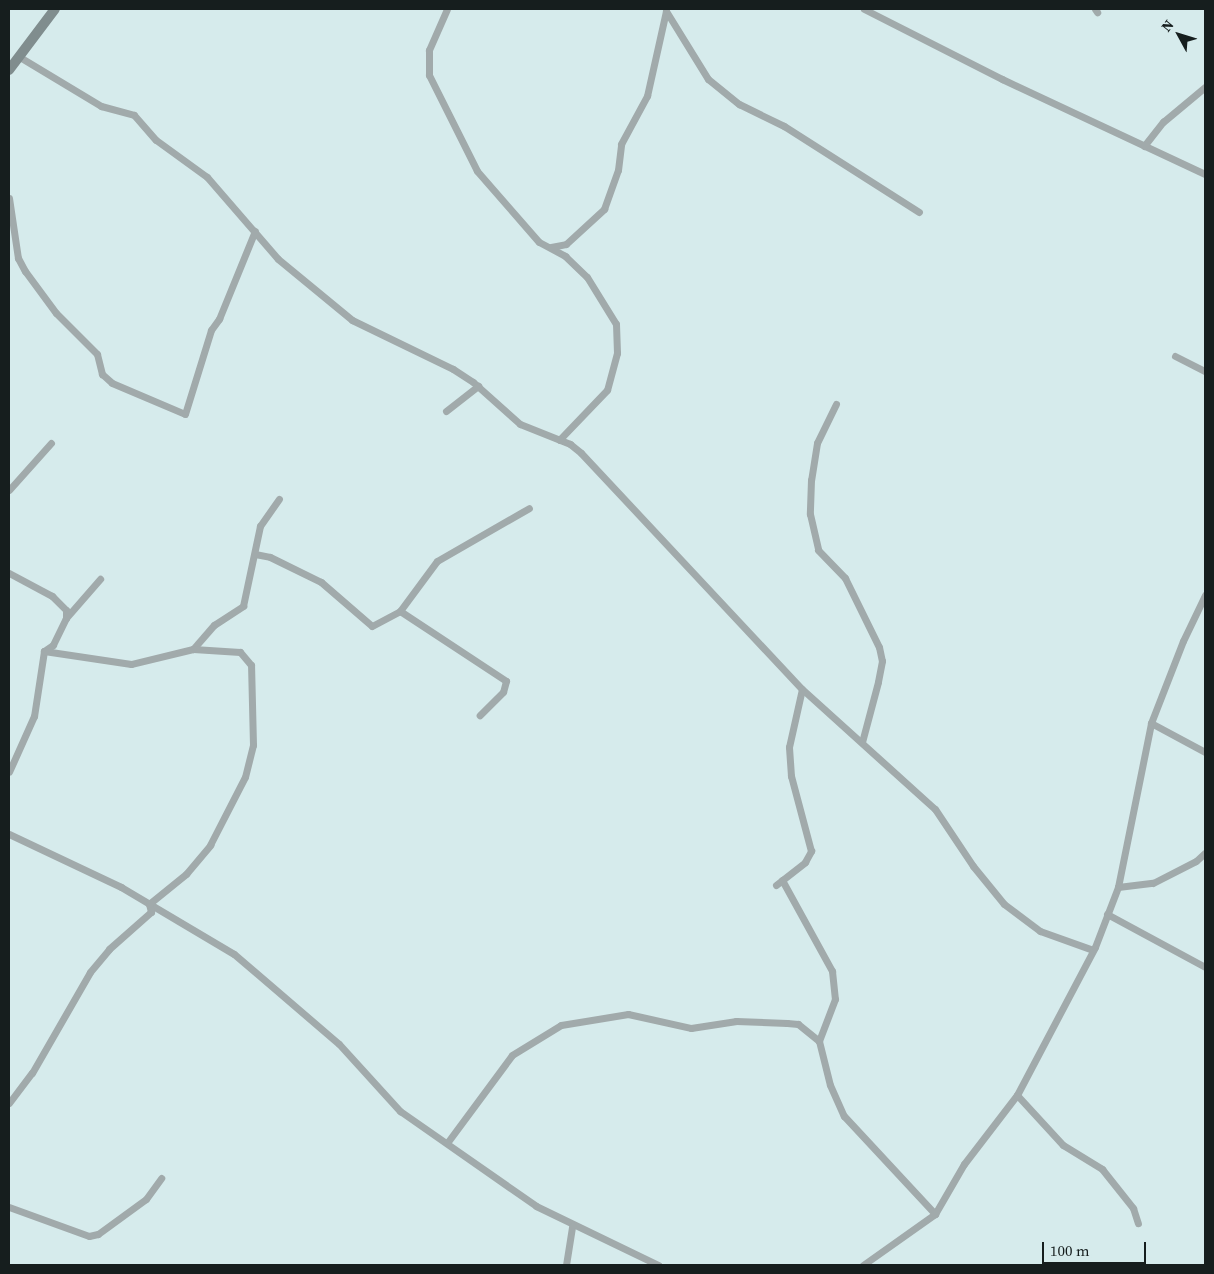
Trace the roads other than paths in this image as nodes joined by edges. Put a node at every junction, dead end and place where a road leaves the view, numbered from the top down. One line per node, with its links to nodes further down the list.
1 (55, 9): 5 (street)
2 (447, 9): 13 (street)
3 (864, 9): 8 (street)
4 (666, 10): 11 (street); 14 (street)
5 (18, 56): 6 (street); 12 (street)
6 (9, 70)
7 (1205, 87): 8 (street)
8 (1144, 146): 9 (street)
9 (1205, 174)
10 (9, 198): 12 (street)
11 (919, 212)
12 (256, 231): 18 (street)
13 (548, 247): 14 (street); 15 (street)
14 (559, 247): 15 (street)
15 (565, 256): 21 (street)
16 (1174, 356): 17 (street)
17 (1205, 370)
18 (478, 386): 20 (street); 21 (street)
19 (836, 404): 37 (street)
20 (446, 411)
21 (559, 440): 34 (street)
22 (51, 443): 23 (street)
23 (9, 490)
24 (279, 499): 26 (street)
25 (529, 508): 30 (street)
26 (255, 554): 30 (street); 32 (street)
27 (9, 573): 31 (street)
28 (100, 579): 31 (street)
29 (1205, 595): 36 (street)
30 (400, 612): 35 (street)
31 (66, 618): 33 (street)
32 (193, 649): 33 (street); 43 (street)
33 (44, 650): 39 (street)
34 (802, 690): 37 (street); 47 (street)
35 (480, 714)
36 (1152, 723): 38 (street); 42 (street)
37 (862, 742): 45 (street)
38 (1205, 752)
39 (9, 772)
40 (9, 834): 43 (street)
41 (1205, 853): 42 (street)
42 (1118, 886): 44 (street)
43 (149, 904): 49 (street); 50 (street)
44 (1107, 914): 45 (street); 46 (street)
45 (1093, 950): 48 (street)
46 (1205, 967)
47 (819, 1041): 50 (street); 53 (street)
48 (1017, 1095): 53 (street); 54 (street)
49 (9, 1103)
50 (447, 1142): 55 (street)
51 (161, 1178): 52 (street)
52 (9, 1208)
53 (935, 1214): 58 (street)
54 (1138, 1222)
55 (572, 1226): 56 (street); 57 (street)
56 (566, 1265)
57 (658, 1265)
58 (863, 1265)

